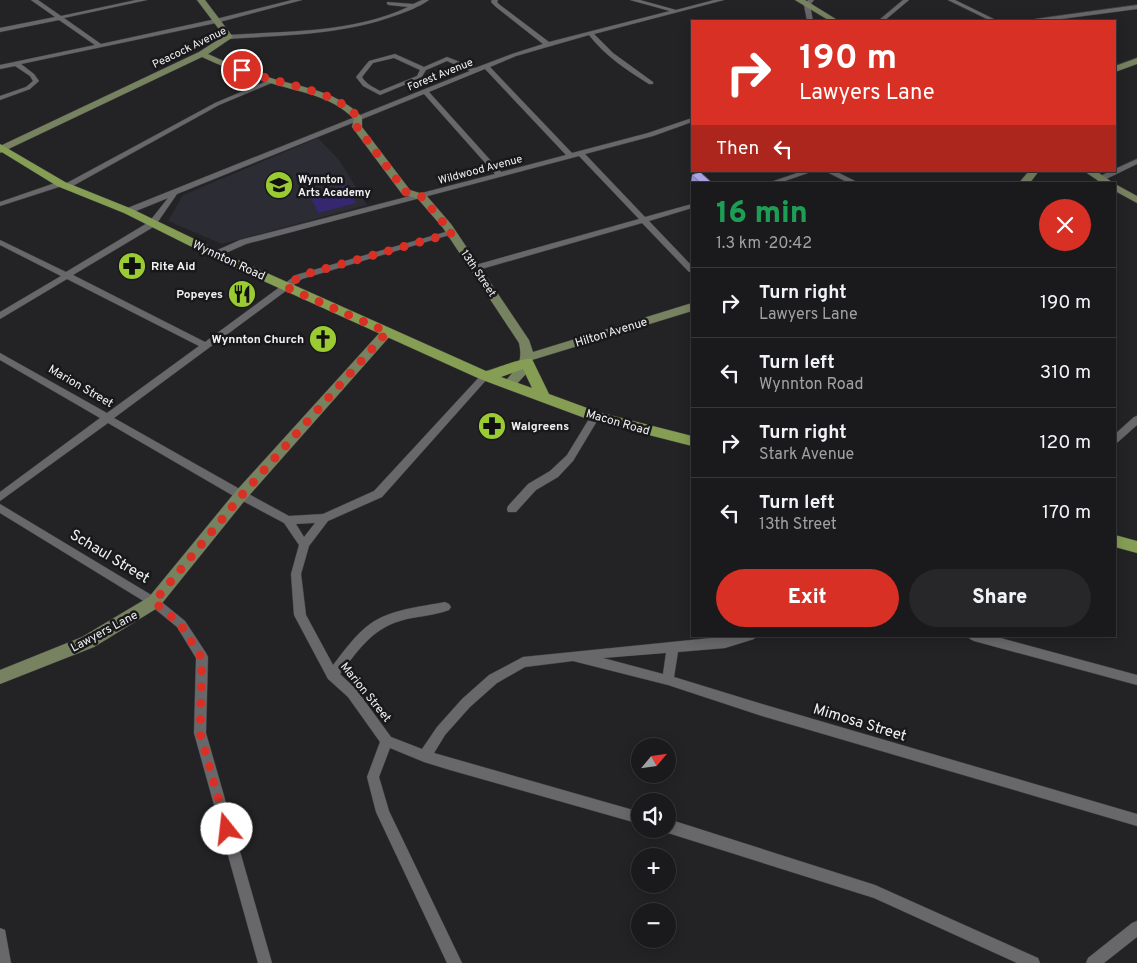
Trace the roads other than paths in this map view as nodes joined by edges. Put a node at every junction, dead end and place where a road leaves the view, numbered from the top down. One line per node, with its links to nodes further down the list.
1 (34, 0): 19 (street)
2 (144, 0): 19 (street)
3 (201, 0): 25 (street)
4 (298, 0): 25 (street)
5 (426, 0): 15 (street, Peacock Avenue)
6 (494, 0): 29 (street)
7 (633, 0): 17 (street)
8 (721, 0): 17 (street, Forest Avenue)
9 (799, 0): 14 (street)
10 (906, 0): 22 (street)
11 (951, 0): 23 (street)
12 (1124, 0): 16 (street)
13 (388, 1): 15 (street); 18 (street)
14 (809, 2): 20 (street); 21 (street)
15 (418, 4): 18 (street, Peacock Avenue)
16 (1137, 7): 24 (street)
17 (676, 10): 27 (street, Forest Avenue)
18 (385, 17): 28 (street, Peacock Avenue)
19 (60, 18): 26 (street); 30 (street)
20 (810, 20)
21 (834, 20)
22 (882, 20)
23 (993, 20)
24 (1042, 20)
25 (216, 21): 28 (street); 30 (street)
26 (0, 30)
27 (591, 33): 29 (street, Forest Avenue); 41 (street)
28 (229, 37): 31 (street, Peacock Avenue)
29 (547, 44): 35 (street, Forest Avenue)
30 (101, 46): 33 (street)
31 (202, 54): 39 (street, 13th Street); 47 (street, Peacock Avenue)
32 (1137, 61): 37 (street)
33 (17, 64): 34 (street); 43 (street)
34 (0, 67)
35 (486, 67): 38 (street, Forest Avenue); 49 (street)
36 (424, 68): 36 (street); 38 (street)
37 (1116, 69)
38 (476, 71): 42 (street, Forest Avenue)
39 (258, 77): 40 (street, 13th Street); 44 (street)
40 (272, 81): 44 (street); 45 (street, 13th Street)
41 (651, 83)
42 (426, 92): 45 (street, Forest Avenue); 57 (street)
43 (0, 98)
44 (217, 104): 63 (street)
45 (359, 119): 65 (street, Forest Avenue); 66 (street, 13th Street)
46 (691, 120): 48 (street, Wildwood Avenue)
47 (1, 149): 63 (main road, Wynnton Road)
48 (580, 153): 49 (street, Wildwood Avenue); 71 (street)
49 (571, 156): 57 (street, Wildwood Avenue)
50 (1137, 162): 51 (street)
51 (1116, 171)
52 (808, 172): 59 (street)
53 (830, 172): 60 (street)
54 (1033, 172): 61 (street)
55 (1091, 172): 58 (street)
56 (1114, 172): 58 (street)
57 (500, 175): 66 (street, Wildwood Avenue)
58 (1101, 178): 62 (street)
59 (775, 182)
60 (853, 182)
61 (1025, 182)
62 (1107, 182)
63 (64, 185): 68 (street); 70 (main road, Wynnton Road)
64 (1116, 187): 67 (street)
65 (176, 193): 70 (street, Forest Avenue); 72 (street)
66 (422, 197): 73 (street, 13th Street); 75 (street, Wildwood Avenue)
67 (1137, 200)
68 (0, 204)
69 (691, 206): 71 (street)
70 (128, 211): 72 (main road, Wynnton Road)
71 (644, 220): 76 (street); 77 (street)
72 (152, 224): 75 (main road, Wynnton Road); 78 (street)
73 (452, 233): 76 (street, 13th Street); 79 (street)
74 (0, 242): 78 (street)
75 (216, 254): 79 (main road, Wynnton Road)
76 (475, 268): 85 (street, 13th Street)
77 (691, 269)
78 (65, 275): 81 (street); 83 (street)
79 (286, 287): 82 (main road, Wynnton Road); 83 (street)
80 (691, 307): 85 (street, Hilton Avenue)
81 (0, 316)
82 (387, 332): 86 (main road, Wynnton Road); 94 (street, Lawyers Lane)
83 (206, 346): 90 (street)
84 (0, 356): 90 (street, Marion Street)
85 (528, 360): 86 (main road); 87 (street); 88 (main road)
86 (485, 376): 87 (main road, Wynnton Road); 98 (street)
87 (509, 385): 88 (main road, Wynnton Road)
88 (545, 399): 89 (main road, Macon Road)
89 (595, 416): 93 (main road, Macon Road); 97 (street)
90 (109, 418): 94 (street, Marion Street); 95 (street)
91 (1137, 419): 92 (street)
92 (1116, 439)
93 (691, 441)
94 (241, 496): 99 (street, Marion Street); 103 (street, Lawyers Lane)
95 (0, 497)
96 (0, 508): 103 (street, Schaul Street)
97 (512, 509)
98 (324, 518): 99 (street); 101 (street)
99 (288, 520): 101 (street)
100 (1116, 541): 102 (main road)
101 (304, 545): 109 (street, Marion Street)
102 (1137, 547)
103 (154, 602): 110 (street, Lawyers Lane); 121 (street, Schaul Street)
104 (445, 607): 109 (street)
105 (747, 637): 107 (street)
106 (978, 637): 112 (street)
107 (673, 648): 108 (street); 111 (street)
108 (573, 656): 111 (street, Mimosa Street); 114 (street)
109 (332, 675): 113 (street, Marion Street)
110 (0, 677)
111 (668, 680): 116 (street, Mimosa Street)
112 (1137, 680)
113 (388, 741): 114 (street); 122 (street, Marion Street)
114 (424, 756): 115 (street)
115 (631, 815)
116 (1137, 820)
117 (676, 829): 123 (street)
118 (1137, 928): 124 (street)
119 (0, 935): 120 (street)
120 (4, 963)
121 (265, 963)
122 (455, 963)
123 (1033, 963)
124 (1093, 963)

